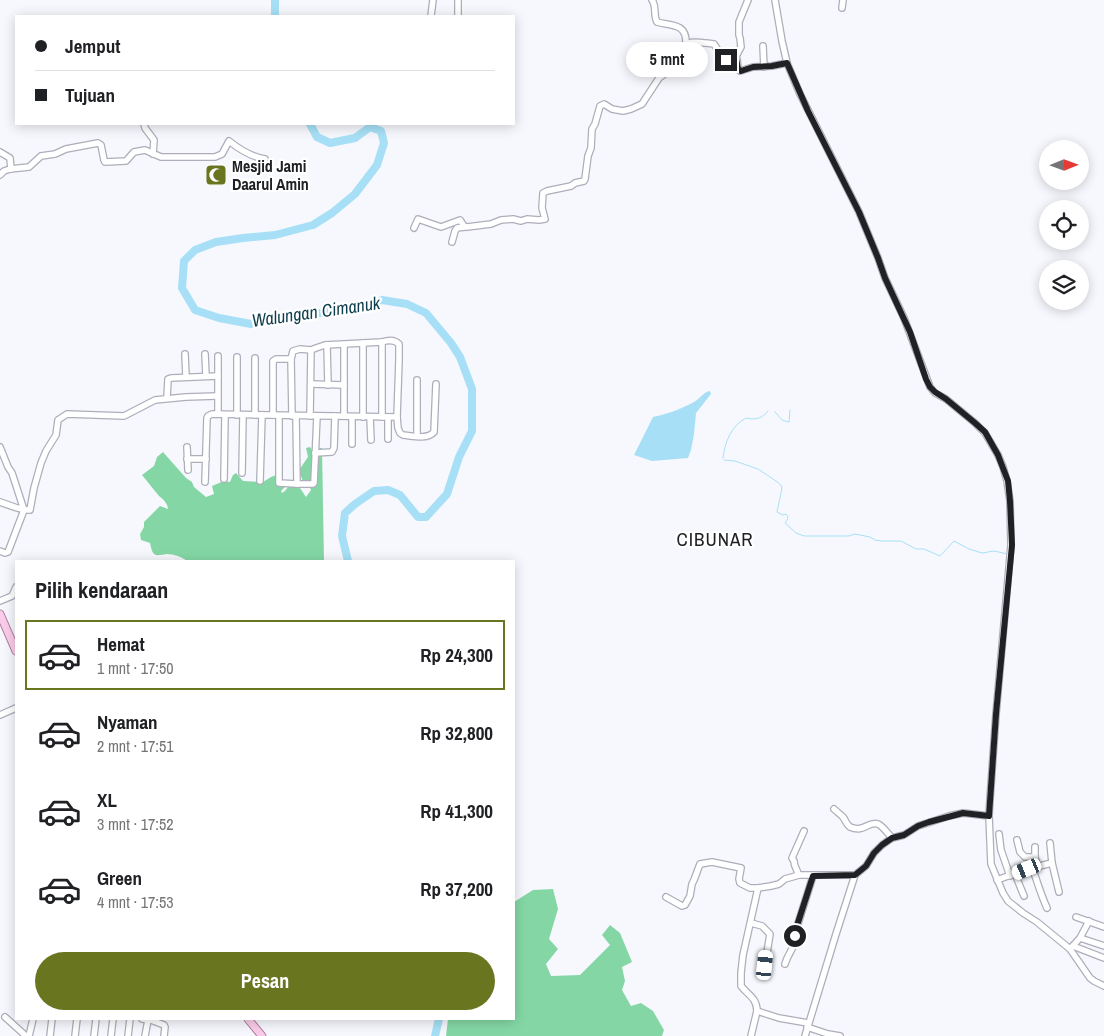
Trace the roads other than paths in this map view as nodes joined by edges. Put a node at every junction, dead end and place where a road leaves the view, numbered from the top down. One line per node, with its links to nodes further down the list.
1 (433, 0): 8 (street)
2 (458, 0): 9 (street)
3 (652, 0): 10 (street)
4 (748, 0): 12 (street)
5 (775, 0): 13 (street)
6 (843, 0): 7 (street)
7 (842, 8)
8 (431, 15)
9 (458, 15)
10 (686, 42): 12 (street); 21 (street)
11 (763, 46): 14 (street)
12 (736, 58): 14 (street)
13 (787, 63): 14 (street); 85 (street)
14 (764, 67)
15 (144, 125): 17 (street)
16 (0, 152): 19 (street)
17 (153, 154): 18 (street); 19 (street)
18 (265, 159)
19 (11, 169): 20 (street)
20 (0, 175)
21 (465, 227): 22 (street); 23 (street)
22 (414, 228)
23 (452, 242)
24 (382, 342): 25 (street); 58 (street); 59 (street)
25 (363, 343): 26 (street); 56 (street)
26 (344, 344): 27 (street); 42 (street)
27 (327, 345): 28 (street); 41 (street)
28 (311, 350): 34 (street); 39 (street)
29 (186, 354): 37 (street)
30 (204, 354): 35 (street)
31 (218, 356): 36 (street)
32 (236, 357): 47 (street)
33 (255, 358): 48 (street)
34 (291, 359): 49 (street); 50 (street)
35 (206, 376): 36 (street); 37 (street)
36 (218, 376): 43 (street)
37 (186, 377): 44 (street)
38 (417, 380): 60 (street)
39 (310, 384): 41 (street); 51 (street)
40 (436, 384): 60 (street)
41 (328, 385): 42 (street)
42 (344, 385): 54 (street)
43 (218, 396): 44 (street); 45 (street)
44 (167, 398): 76 (street)
45 (218, 414): 46 (street); 68 (street)
46 (225, 415): 47 (street); 71 (street)
47 (240, 415): 48 (street); 70 (street)
48 (258, 415): 49 (street); 72 (street)
49 (276, 416): 50 (street); 74 (street)
50 (294, 416): 51 (street); 74 (street)
51 (310, 416): 52 (street)
52 (317, 416): 53 (street); 66 (street)
53 (335, 416): 54 (street); 66 (street)
54 (344, 416): 55 (street)
55 (352, 416): 56 (street); 63 (street)
56 (363, 417): 57 (street)
57 (370, 417): 58 (street); 62 (street)
58 (385, 417): 59 (street); 61 (street)
59 (397, 417): 60 (street)
60 (417, 436)
61 (388, 439)
62 (371, 440)
63 (352, 444)
64 (0, 447): 76 (street)
65 (187, 447): 67 (street)
66 (316, 452): 74 (street)
67 (187, 459): 68 (street); 69 (street)
68 (206, 459): 73 (street)
69 (188, 470)
70 (242, 473)
71 (224, 479)
72 (260, 481)
73 (205, 482)
74 (297, 484)
75 (0, 502): 76 (street)
76 (24, 510): 77 (street)
77 (0, 551)
78 (15, 589): 79 (street)
79 (0, 601)
80 (0, 614): 81 (main road)
81 (15, 649)
82 (15, 708): 83 (street)
83 (0, 715)
84 (834, 809): 88 (street)
85 (989, 816): 88 (street); 99 (street)
86 (804, 831): 95 (street)
87 (999, 834): 97 (street)
88 (892, 838): 96 (street)
89 (1017, 840): 92 (street)
90 (1050, 843): 93 (street)
91 (1035, 847): 92 (street)
92 (1035, 857): 94 (street)
93 (1052, 863): 94 (street); 101 (street)
94 (1034, 867): 97 (street); 104 (street)
95 (798, 875): 98 (street); 100 (street)
96 (855, 875): 98 (street); 127 (street)
97 (1013, 875): 99 (street); 102 (street)
98 (813, 876): 113 (street)
99 (997, 880): 111 (street)
100 (758, 888): 103 (street); 107 (street)
101 (1059, 892)
102 (1024, 896)
103 (666, 897)
104 (1047, 908)
105 (1076, 917): 106 (street)
106 (1089, 921): 108 (street); 109 (street)
107 (751, 923): 114 (street); 116 (street)
108 (1104, 927)
109 (1080, 938): 110 (street); 111 (street)
110 (1104, 946): 112 (street)
111 (1072, 947): 112 (street); 115 (street)
112 (1102, 957)
113 (785, 964)
114 (765, 965)
115 (1104, 986)
116 (757, 1011): 127 (street); 137 (street)
117 (5, 1017): 128 (street)
118 (33, 1020): 128 (street)
119 (52, 1020): 129 (street)
120 (77, 1020): 130 (street)
121 (96, 1020): 131 (street)
122 (113, 1020): 132 (street)
123 (130, 1020): 133 (street)
124 (145, 1020): 134 (street)
125 (148, 1020): 135 (street)
126 (249, 1020): 136 (main road)
127 (808, 1025): 138 (street); 139 (street)
128 (28, 1036)
129 (50, 1036)
130 (75, 1036)
131 (94, 1036)
132 (111, 1036)
133 (128, 1036)
134 (145, 1036)
135 (164, 1036)
136 (262, 1036)
137 (751, 1036)
138 (805, 1036)
139 (840, 1036)

